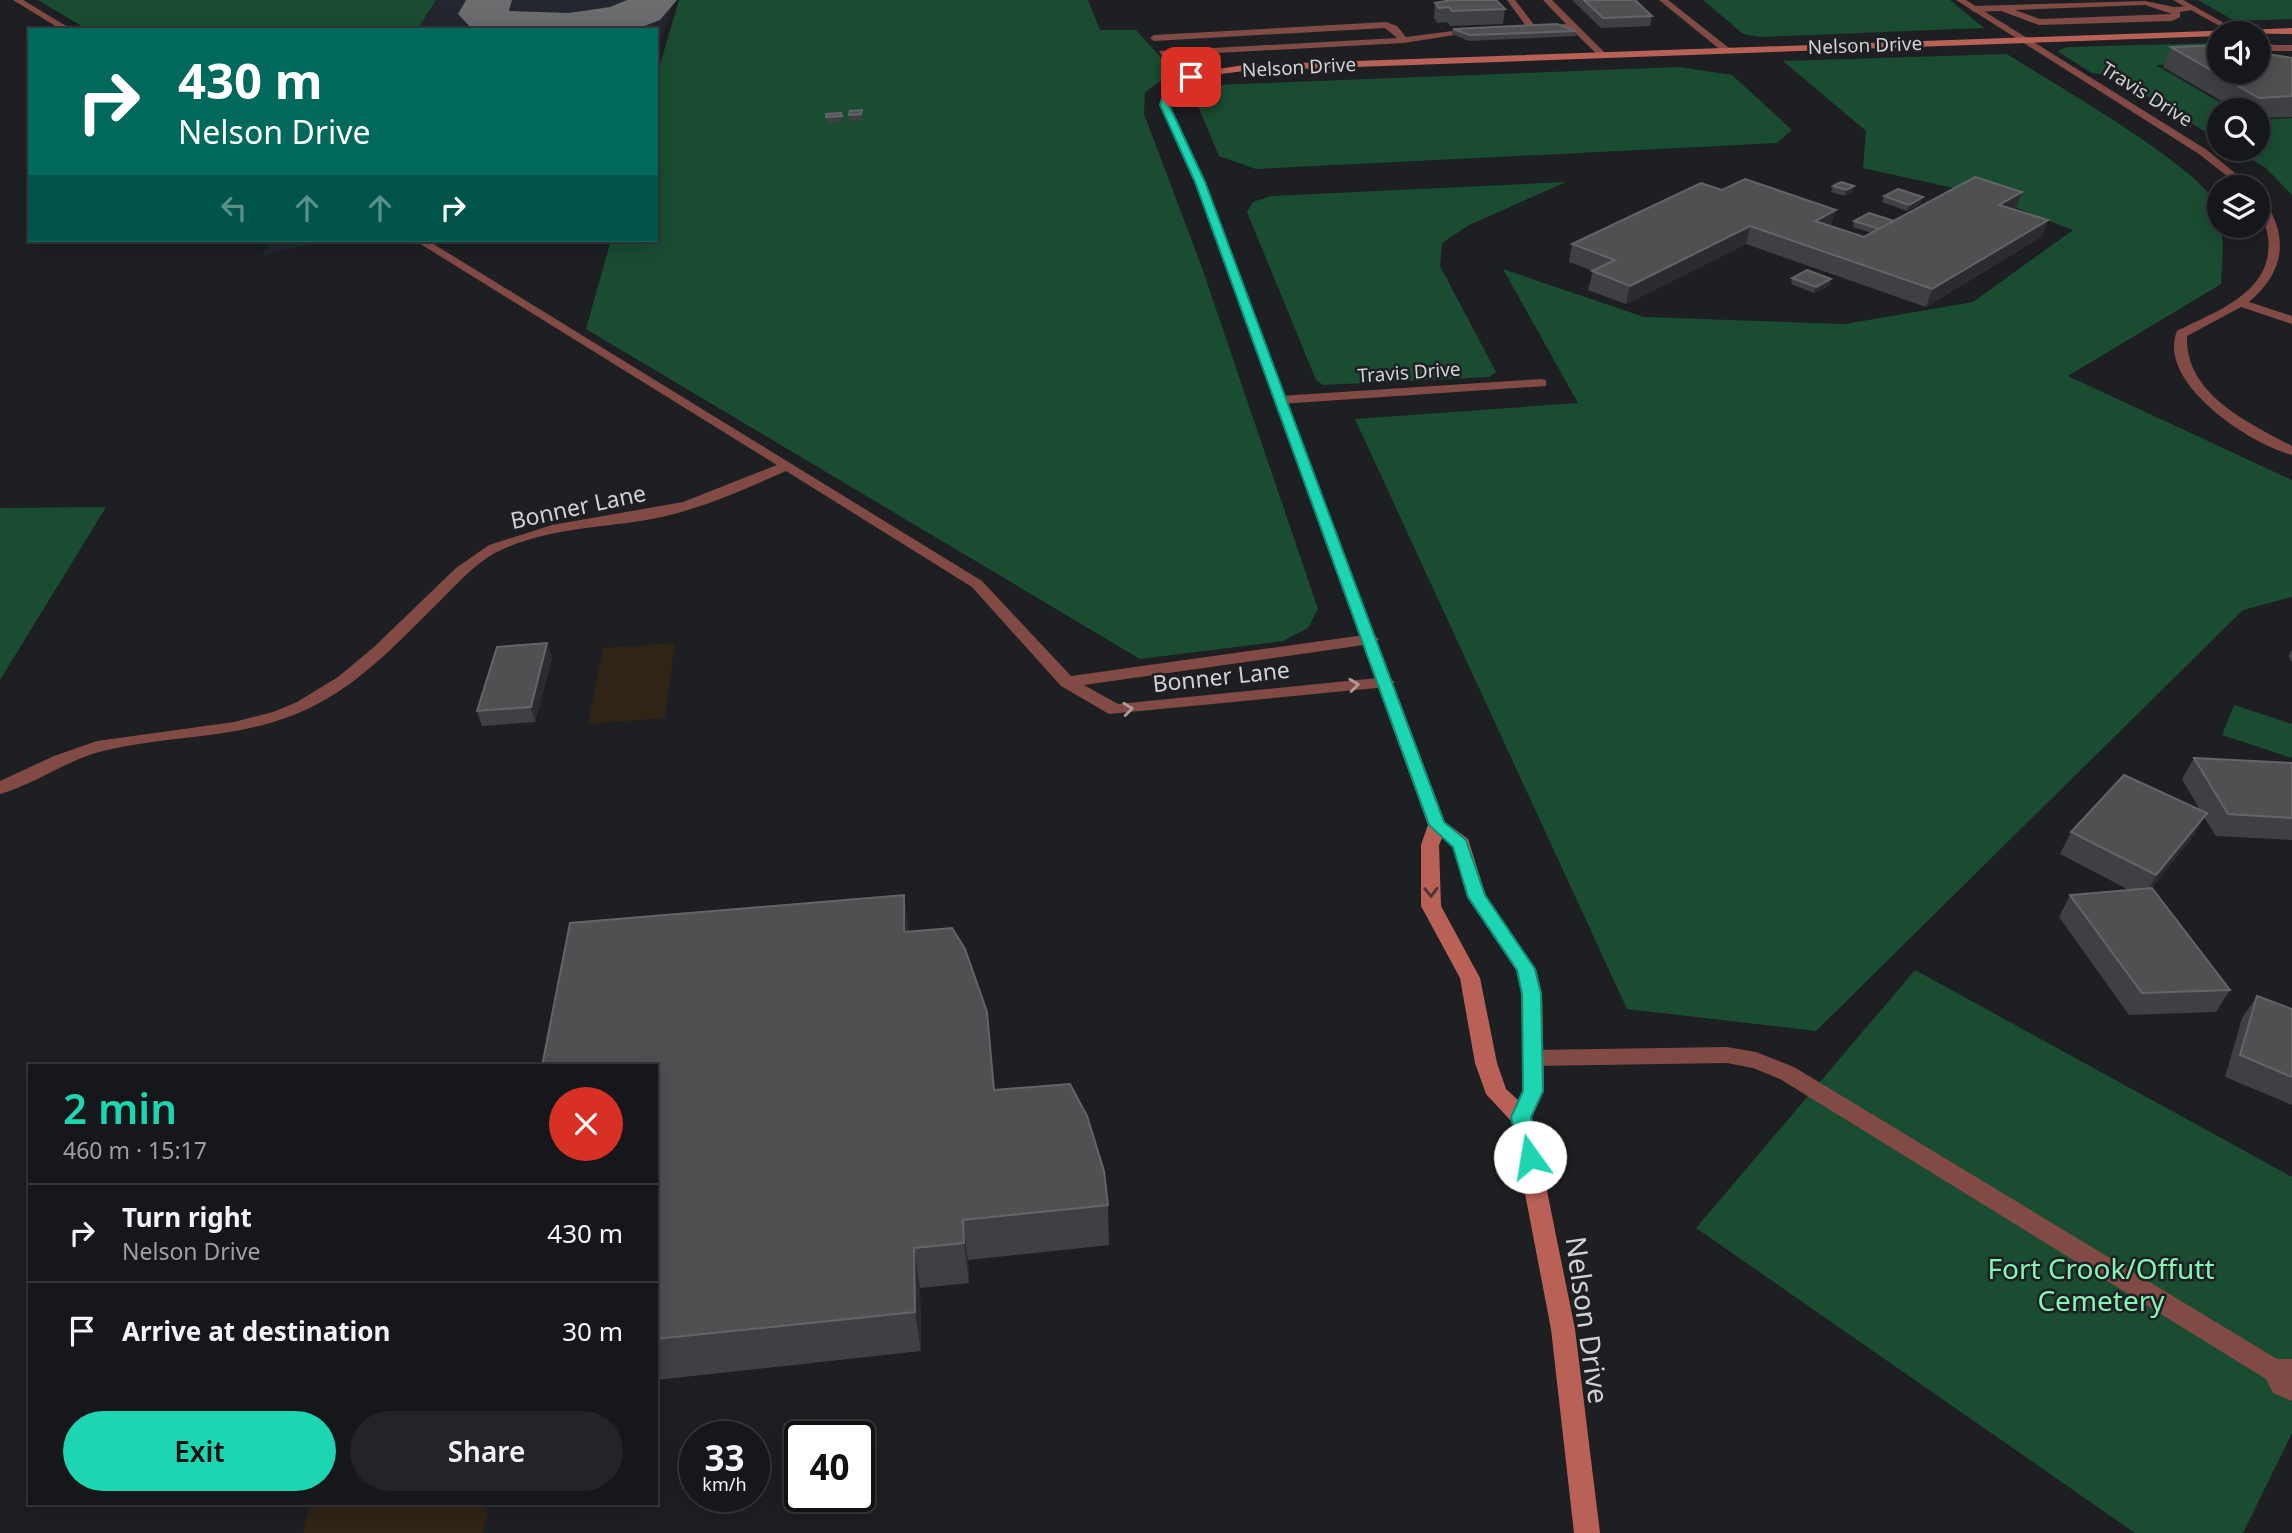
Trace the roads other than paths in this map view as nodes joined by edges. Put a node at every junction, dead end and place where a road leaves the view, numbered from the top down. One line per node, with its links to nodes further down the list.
1 (17, 0): 13 (street)
2 (1511, 0): 14 (street)
3 (1547, 0): 12 (street)
4 (1663, 0): 25 (street)
5 (1960, 0): 8 (street, Travis Drive)
6 (2177, 0): 9 (street)
7 (2002, 8): 8 (street); 10 (street); 10 (street)
8 (1974, 9): 21 (street, Travis Drive)
9 (2194, 9): 10 (street); 11 (street)
10 (2174, 10)
11 (2216, 21)
12 (1571, 26): 14 (street); 27 (street)
13 (66, 28)
14 (1532, 28): 15 (street)
15 (1520, 29)
16 (1481, 31): 22 (street)
17 (2270, 32): 18 (street)
18 (2292, 32)
19 (2207, 33): 21 (street, Nelson Drive)
20 (1154, 38): 22 (street)
21 (2022, 39): 25 (street, Nelson Drive); 28 (street, Travis Drive)
22 (1404, 40): 26 (street)
23 (2270, 47): 24 (street)
24 (2292, 48)
25 (1726, 50): 27 (street, Nelson Drive)
26 (1162, 53)
27 (1603, 55): 34 (street, Nelson Drive)
28 (2233, 175)
29 (2270, 226): 31 (street)
30 (423, 242): 36 (street)
31 (2241, 303): 32 (street); 35 (street)
32 (2292, 320)
33 (1541, 383): 34 (street, Travis Drive)
34 (1280, 400): 37 (street, Nelson Drive)
35 (2292, 451)
36 (787, 466): 38 (street, Bonner Lane); 40 (street, Bonner Lane)
37 (1371, 639): 38 (street, Bonner Lane); 39 (street, Nelson Drive)
38 (1068, 682): 39 (street, Bonner Lane, one-way to 39)
39 (1387, 682): 41 (street, Nelson Drive)
40 (0, 788)
41 (1437, 825): 42 (street, Nelson Drive); 43 (street, one-way to 43)
42 (1533, 1058): 43 (street, Nelson Drive); 44 (street)
43 (1521, 1117): 45 (street, Nelson Drive)
44 (2287, 1377)
45 (1587, 1533)

